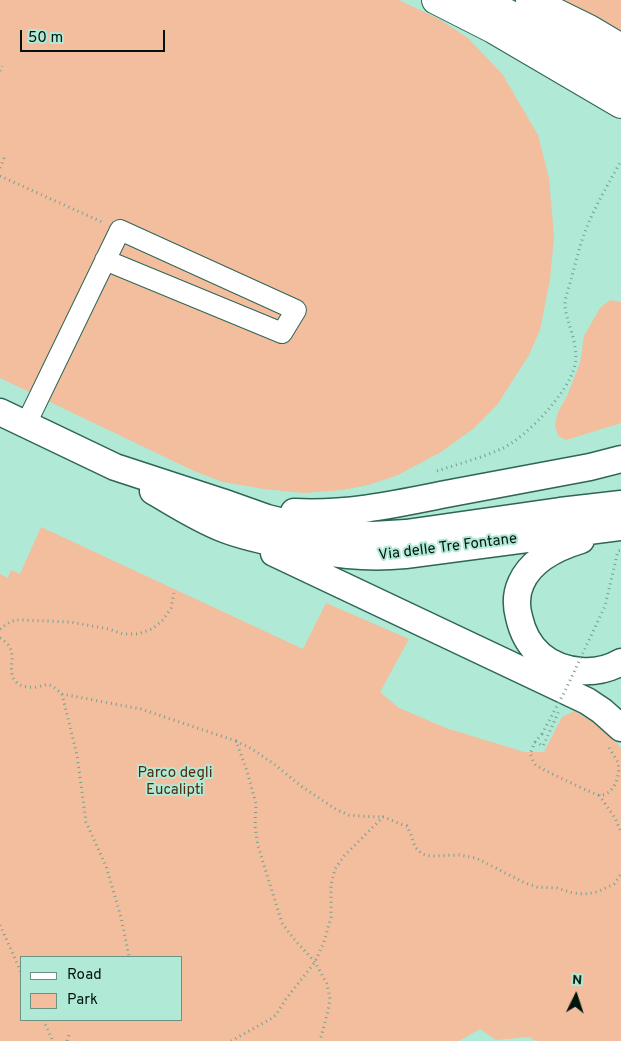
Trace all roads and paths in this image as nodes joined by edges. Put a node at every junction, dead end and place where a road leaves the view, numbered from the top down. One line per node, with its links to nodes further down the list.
1 (436, 0): 8 (highway)
2 (480, 0): 7 (highway)
3 (530, 0): 4 (highway)
4 (621, 48)
5 (2, 66): 6 (path)
6 (0, 71)
7 (621, 76)
8 (621, 104)
9 (5, 156): 11 (path)
10 (621, 162): 18 (path)
11 (0, 168)
12 (0, 176): 13 (path)
13 (120, 230): 14 (lane); 14 (lane)
14 (105, 260): 15 (lane)
15 (8, 419): 17 (main road, Via delle Tre Fontane)
16 (621, 459): 19 (main road)
17 (114, 467): 19 (main road, Via delle Tre Fontane); 21 (main road, Via delle Tre Fontane)
18 (434, 472)
19 (222, 502): 20 (main road, Via delle Tre Fontane)
20 (619, 523): 21 (main road, Via delle Tre Fontane); 25 (main road); 32 (path, bridge)
21 (224, 529): 26 (main road)
22 (174, 593): 23 (path)
23 (0, 629)
24 (0, 638): 27 (path)
25 (621, 662)
26 (543, 680): 28 (path); 30 (main road)
27 (62, 694): 31 (path); 38 (path)
28 (566, 704)
29 (563, 712): 32 (path)
30 (614, 736): 33 (path)
31 (236, 741): 34 (path); 39 (path)
32 (535, 742): 33 (path)
33 (599, 796): 35 (path)
34 (383, 817): 36 (path); 39 (path)
35 (621, 832)
36 (621, 874)
37 (0, 925): 40 (path)
38 (129, 956)
39 (315, 962): 45 (path); 46 (path)
40 (20, 970)
41 (43, 1021): 43 (path)
42 (70, 1032): 44 (path)
43 (53, 1041)
44 (67, 1041)
45 (231, 1041)
46 (320, 1041)

